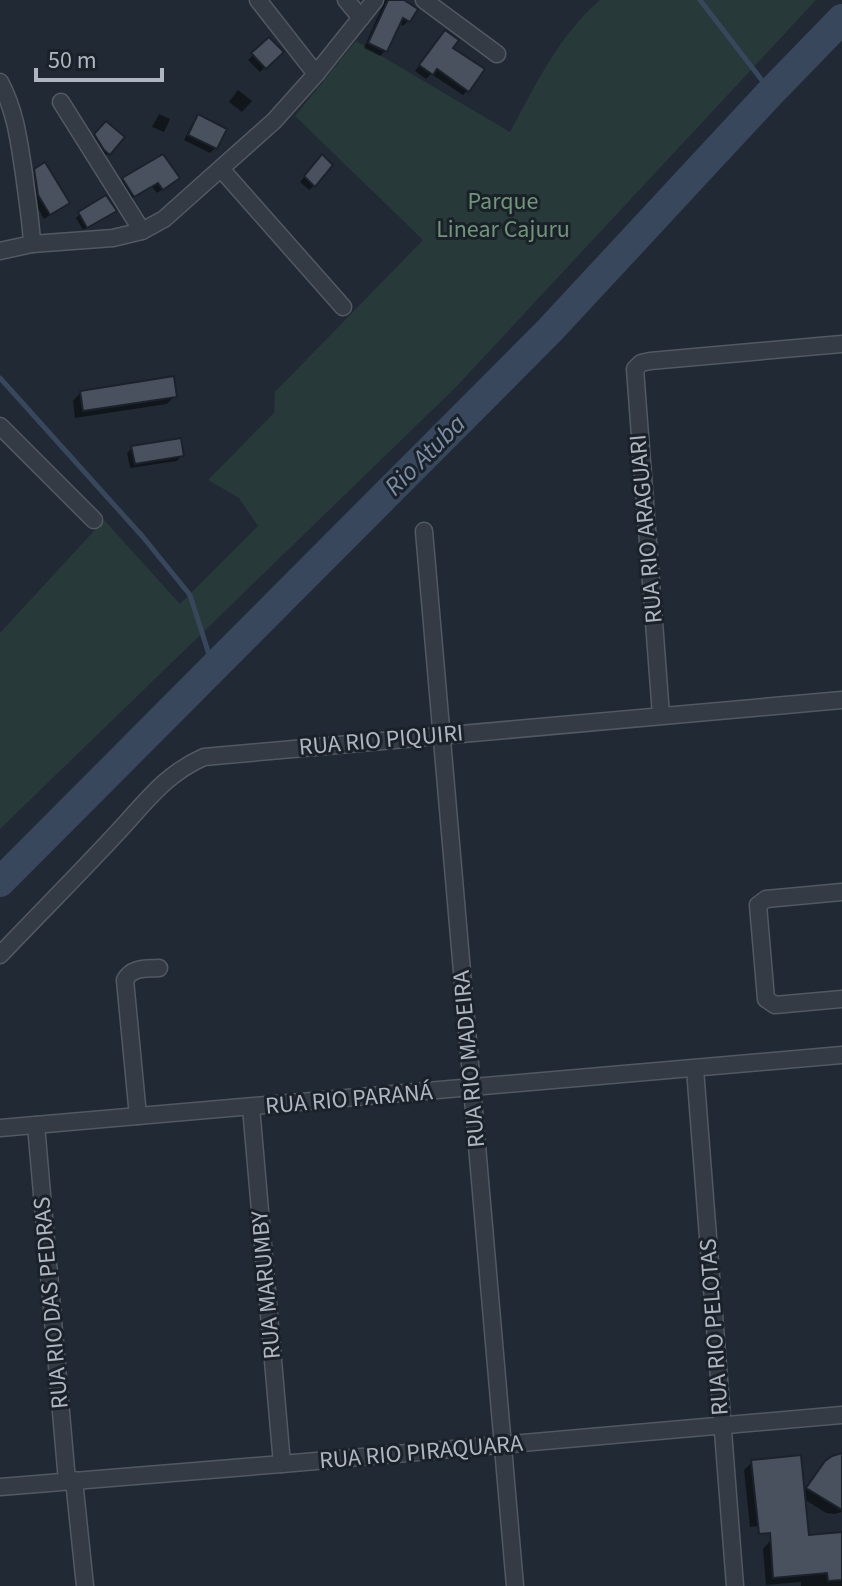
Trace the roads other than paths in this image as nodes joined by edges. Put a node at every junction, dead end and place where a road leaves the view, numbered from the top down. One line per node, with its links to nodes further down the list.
1 (258, 0): 7 (street)
2 (346, 0): 5 (street)
3 (375, 0): 5 (street)
4 (424, 0): 6 (street)
5 (361, 18): 7 (street)
6 (497, 54)
7 (316, 74): 10 (street)
8 (0, 82): 12 (street)
9 (61, 102): 11 (street)
10 (222, 170): 11 (street); 14 (street)
11 (142, 231): 12 (street)
12 (32, 244): 13 (street)
13 (0, 251)
14 (343, 307)
15 (842, 344): 20 (street, RUA RIO ARAGUARI)
16 (0, 426): 17 (street)
17 (94, 520)
18 (424, 531): 21 (street, RUA RIO MADEIRA)
19 (842, 700): 20 (street, RUA RIO PIQUIRI)
20 (661, 715): 21 (street, RUA RIO PIQUIRI)
21 (442, 735): 23 (street, RUA RIO PIQUIRI); 28 (street, RUA RIO MADEIRA)
22 (842, 892): 25 (street)
23 (0, 955)
24 (159, 968): 30 (street)
25 (842, 999)
26 (842, 1055): 27 (street, RUA RIO PARANÁ)
27 (695, 1069): 28 (street, RUA RIO PARANÁ); 34 (street, RUA RIO PELOTAS)
28 (472, 1088): 29 (street, RUA RIO PARANÁ); 35 (street, RUA RIO MADEIRA)
29 (251, 1107): 30 (street, RUA RIO PARANÁ); 36 (street, RUA MARUMBY)
30 (138, 1116): 31 (street, RUA RIO PARANÁ)
31 (36, 1125): 32 (street, RUA RIO PARANÁ); 37 (street, RUA RIO DAS PEDRAS)
32 (0, 1128)
33 (842, 1415): 34 (street, RUA RIO PIRAQUARA)
34 (721, 1425): 35 (street, RUA RIO PIRAQUARA); 41 (street, RUA RIO PELOTAS)
35 (504, 1445): 36 (street, RUA RIO PIRAQUARA); 40 (street, RUA RIO MADEIRA)
36 (282, 1464): 37 (street, RUA RIO PIRAQUARA)
37 (70, 1481): 38 (street, RUA RIO PIRAQUARA); 39 (street, RUA RIO DAS PEDRAS)
38 (0, 1487)
39 (85, 1586)
40 (515, 1586)
41 (735, 1586)

